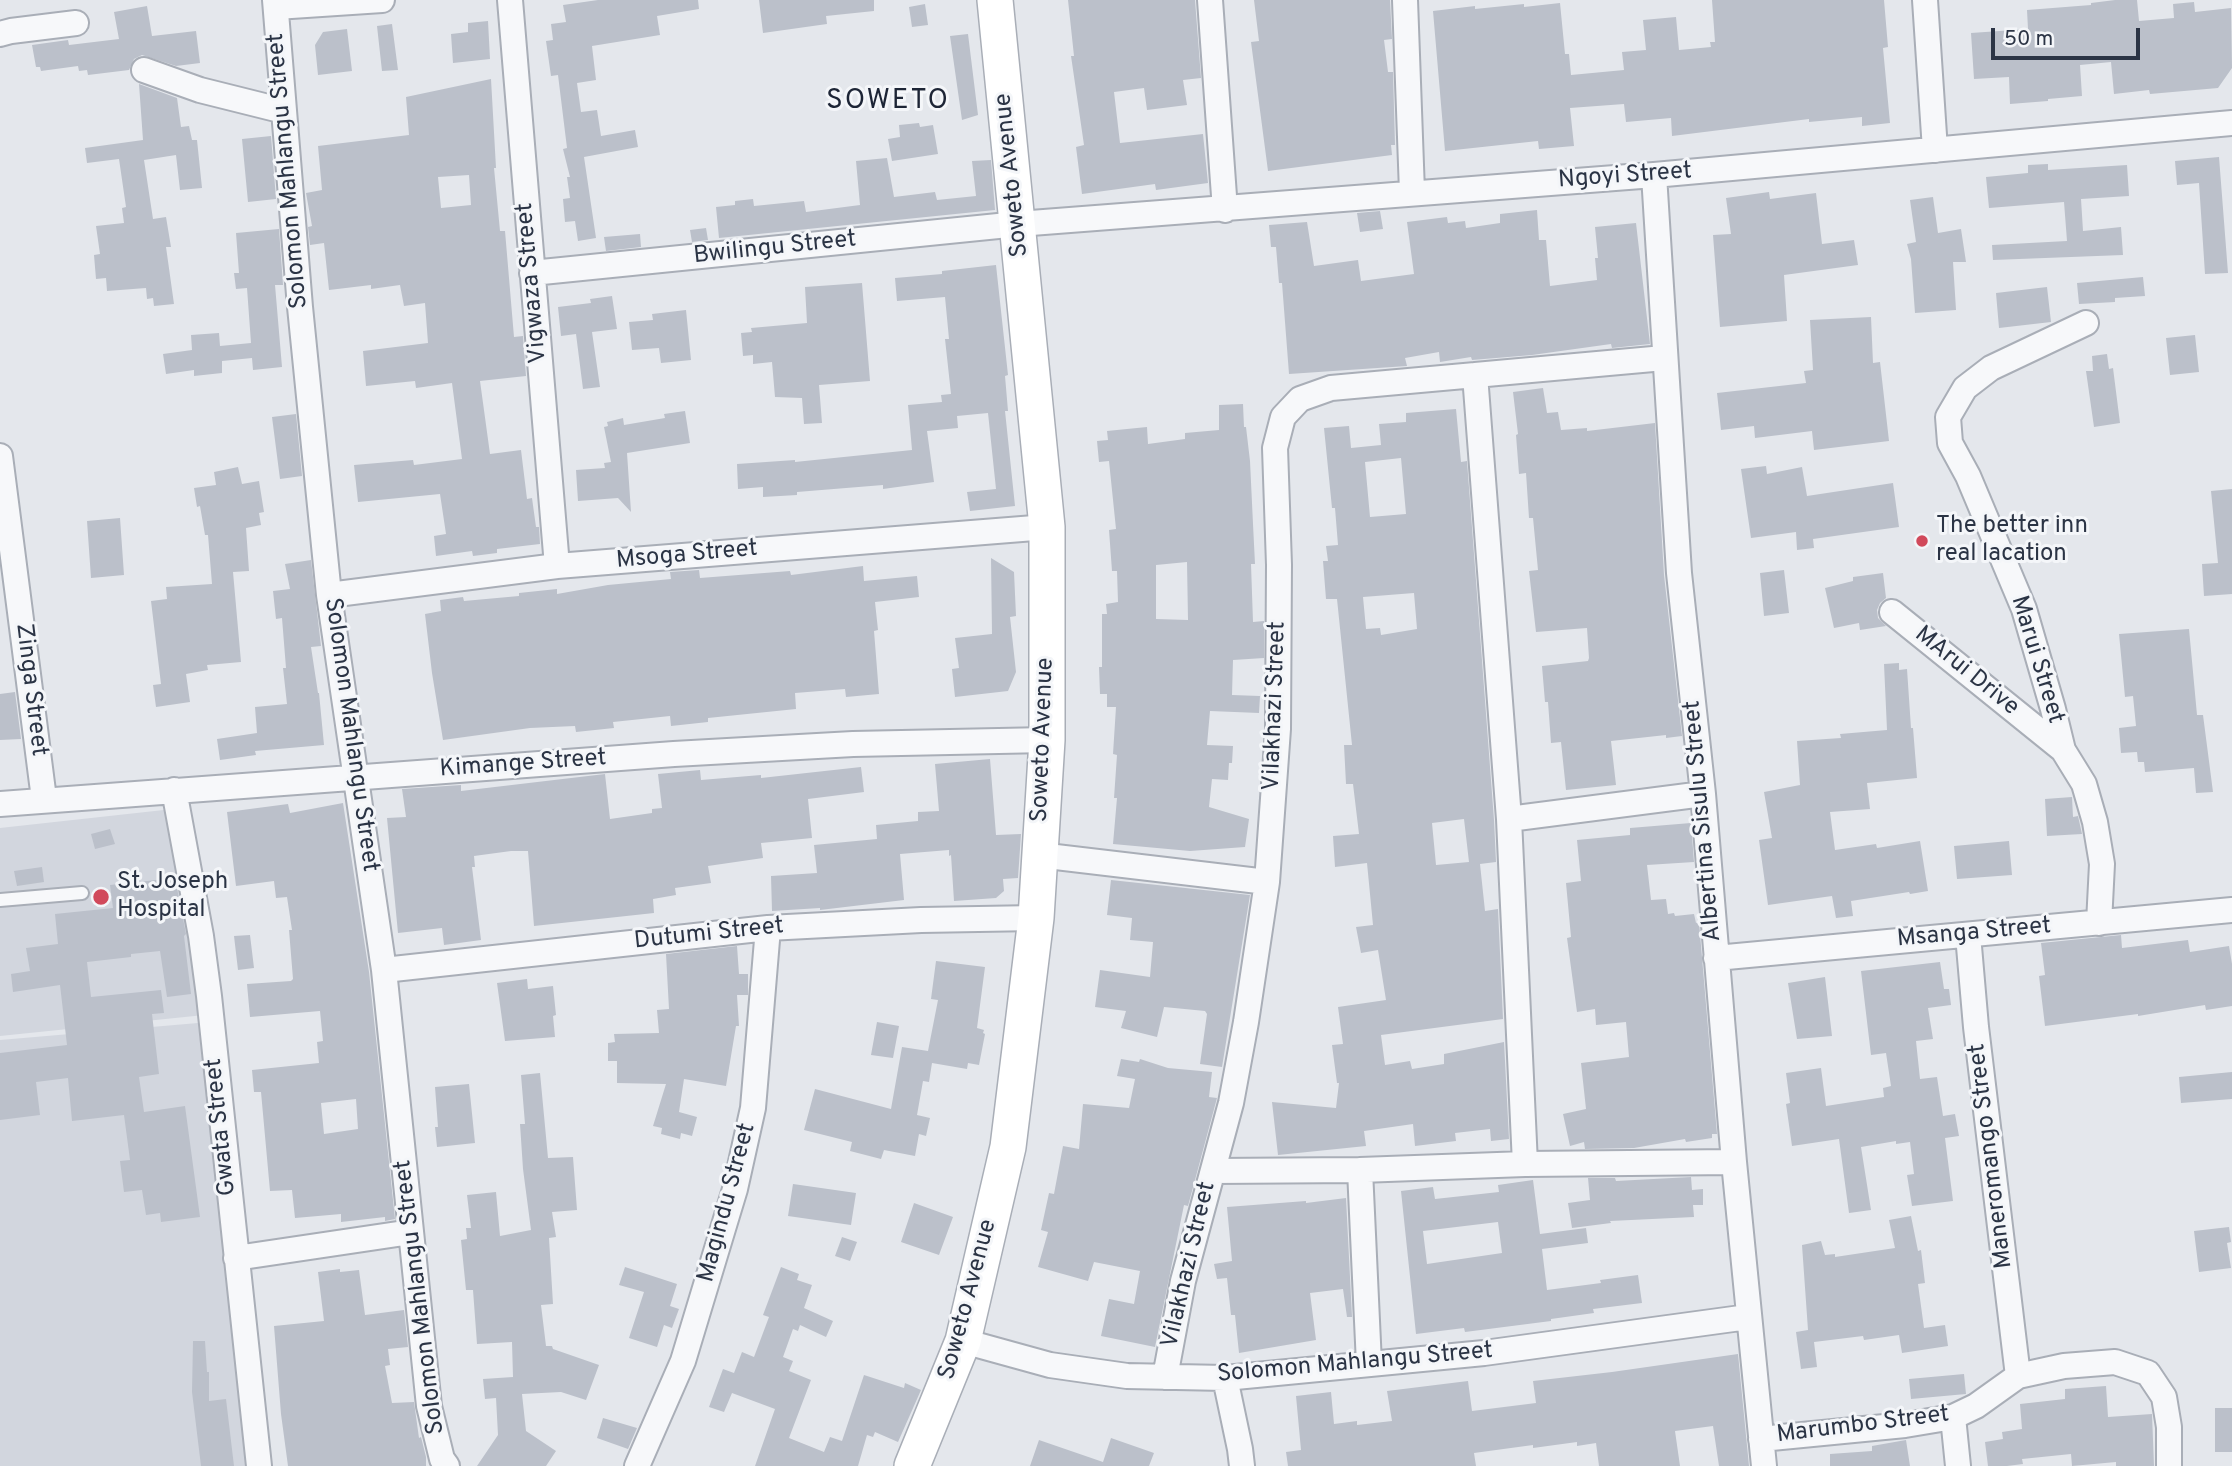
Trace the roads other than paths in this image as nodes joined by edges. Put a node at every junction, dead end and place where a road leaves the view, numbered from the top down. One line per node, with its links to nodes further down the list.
1 (382, 0): 7 (street)
2 (510, 0): 18 (street, Vigwaza Street)
3 (995, 0): 17 (street, Soweto Avenue)
4 (1210, 0): 16 (street)
5 (1405, 0): 15 (street)
6 (1925, 0): 13 (street)
7 (275, 4): 11 (street, Solomon Mahlangu Street)
8 (76, 23): 9 (street)
9 (0, 34)
10 (144, 70): 11 (street)
11 (284, 111): 25 (street, Solomon Mahlangu Street)
12 (2232, 123): 13 (street, Ngoyi Street)
13 (1935, 150): 14 (street, Ngoyi Street)
14 (1654, 175): 15 (street, Ngoyi Street); 20 (street, Albertina Sisulu Street)
15 (1412, 192): 16 (street, Ngoyi Street)
16 (1225, 210): 17 (street, Ngoyi Street)
17 (1018, 224): 18 (street, Bwilingu Street); 23 (street, Soweto Avenue)
18 (532, 273): 24 (street, Vigwaza Street)
19 (2086, 323): 29 (street, Marui Street)
20 (1664, 358): 21 (street, Vilakhazi Street); 32 (street, Albertina Sisulu Street)
21 (1475, 375): 35 (street); 37 (street, Vilakhazi Street)
22 (0, 456): 27 (street, Zinga Street)
23 (1046, 527): 24 (street, Msoga Street); 28 (street, Soweto Avenue)
24 (557, 566): 25 (street, Msoga Street)
25 (329, 595): 30 (street, Solomon Mahlangu Street)
26 (1892, 612): 29 (street, MArui Drive)
27 (11, 631): 33 (street, Zinga Street)
28 (1047, 740): 30 (street, Kimange Street); 36 (street, Soweto Avenue)
29 (2063, 750): 42 (street, MArui Drive)
30 (357, 777): 31 (street, Kimange Street); 46 (street, Solomon Mahlangu Street)
31 (174, 790): 33 (street, Kimange Street); 52 (street, Gwata Street)
32 (1703, 794): 35 (street); 45 (street, Albertina Sisulu Street)
33 (44, 799): 34 (street, Kimange Street)
34 (0, 804)
35 (1509, 819): 48 (street)
36 (1039, 855): 37 (street); 41 (street, Soweto Avenue)
37 (1267, 882): 50 (street, Vilakhazi Street)
38 (82, 893): 39 (lane)
39 (0, 900)
40 (2232, 910): 42 (street, Msanga Street)
41 (1036, 918): 43 (street, Dutumi Street); 54 (street, Soweto Avenue)
42 (2099, 923): 44 (street, Msanga Street)
43 (768, 928): 46 (street, Dutumi Street); 63 (street, Magindu Street)
44 (1968, 935): 45 (street, Msanga Street); 56 (street, Maneromango Street)
45 (1716, 958): 47 (street, Albertina Sisulu Street)
46 (384, 970): 51 (street, Solomon Mahlangu Street)
47 (1734, 1161): 48 (street); 53 (street, Albertina Sisulu Street)
48 (1525, 1164): 49 (street)
49 (1360, 1170): 50 (street); 55 (street)
50 (1213, 1171): 57 (street, Vilakhazi Street)
51 (411, 1232): 52 (street); 62 (street, Solomon Mahlangu Street)
52 (236, 1258): 61 (street, Gwata Street)
53 (1748, 1317): 55 (street, Solomon Mahlangu Street); 60 (street, Albertina Sisulu Street)
54 (963, 1341): 57 (street, Solomon Mahlangu Street); 64 (street, Soweto Avenue)
55 (1368, 1364): 58 (street, Solomon Mahlangu Street)
56 (2018, 1376): 59 (street, Marumbo Street); 68 (street, Marumbo Street)
57 (1165, 1377): 58 (street, Solomon Mahlangu Street)
58 (1225, 1378): 65 (street)
59 (1953, 1417): 60 (street, Marumbo Street); 67 (street)
60 (1761, 1439): 66 (street, Albertina Sisulu Street)
61 (258, 1466)
62 (447, 1466)
63 (637, 1466)
64 (912, 1466)
65 (1242, 1466)
66 (1764, 1466)
67 (1958, 1466)
68 (2169, 1466)

